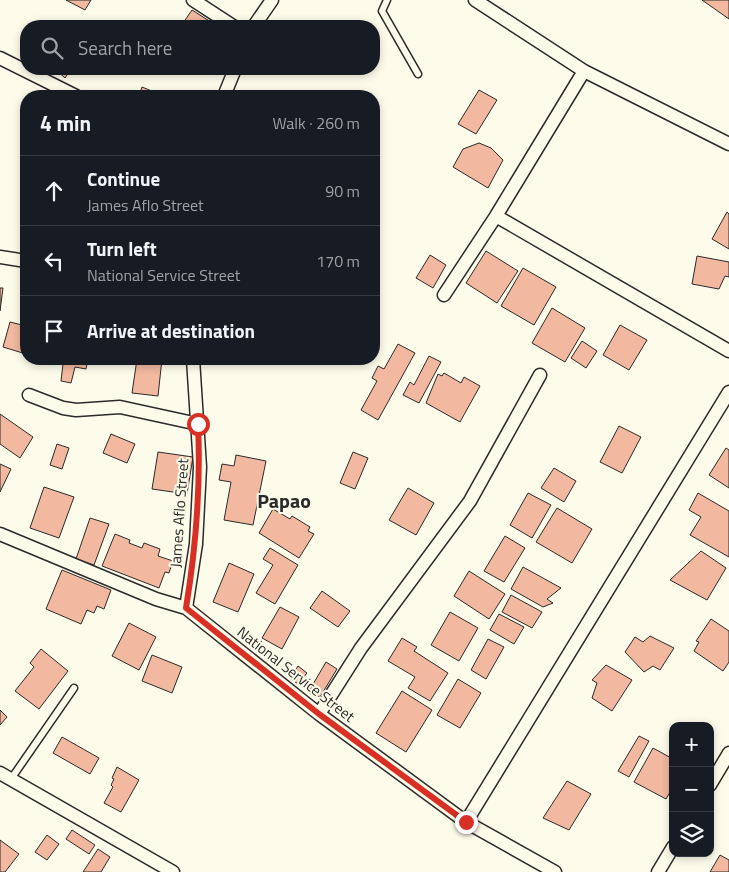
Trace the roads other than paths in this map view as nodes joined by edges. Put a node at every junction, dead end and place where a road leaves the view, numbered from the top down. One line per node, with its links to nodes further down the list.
1 (193, 0): 5 (street)
2 (272, 0): 6 (street)
3 (387, 0): 10 (lane)
4 (475, 0): 9 (street)
5 (224, 20)
6 (258, 20)
7 (0, 58): 8 (street)
8 (20, 68)
9 (584, 71): 15 (street); 16 (street)
10 (418, 74)
11 (34, 75): 13 (street)
12 (233, 75): 14 (street)
13 (64, 90)
14 (226, 90)
15 (729, 144)
16 (496, 216): 19 (street); 20 (street)
17 (0, 257): 18 (street)
18 (20, 259)
19 (444, 295)
20 (729, 351)
21 (193, 365): 25 (street, James Aflo Street)
22 (540, 375): 29 (street)
23 (729, 392): 33 (street)
24 (29, 395): 25 (street)
25 (198, 424): 27 (street, James Aflo Street)
26 (0, 534): 27 (street, National Service Street)
27 (186, 608): 29 (street, National Service Street)
28 (74, 688): 31 (lane)
29 (319, 714): 33 (street, National Service Street)
30 (729, 754): 32 (street)
31 (6, 776): 35 (street)
32 (714, 778)
33 (466, 822): 36 (street, National Service Street)
34 (669, 854): 37 (street)
35 (173, 872)
36 (555, 872)
37 (658, 872)

